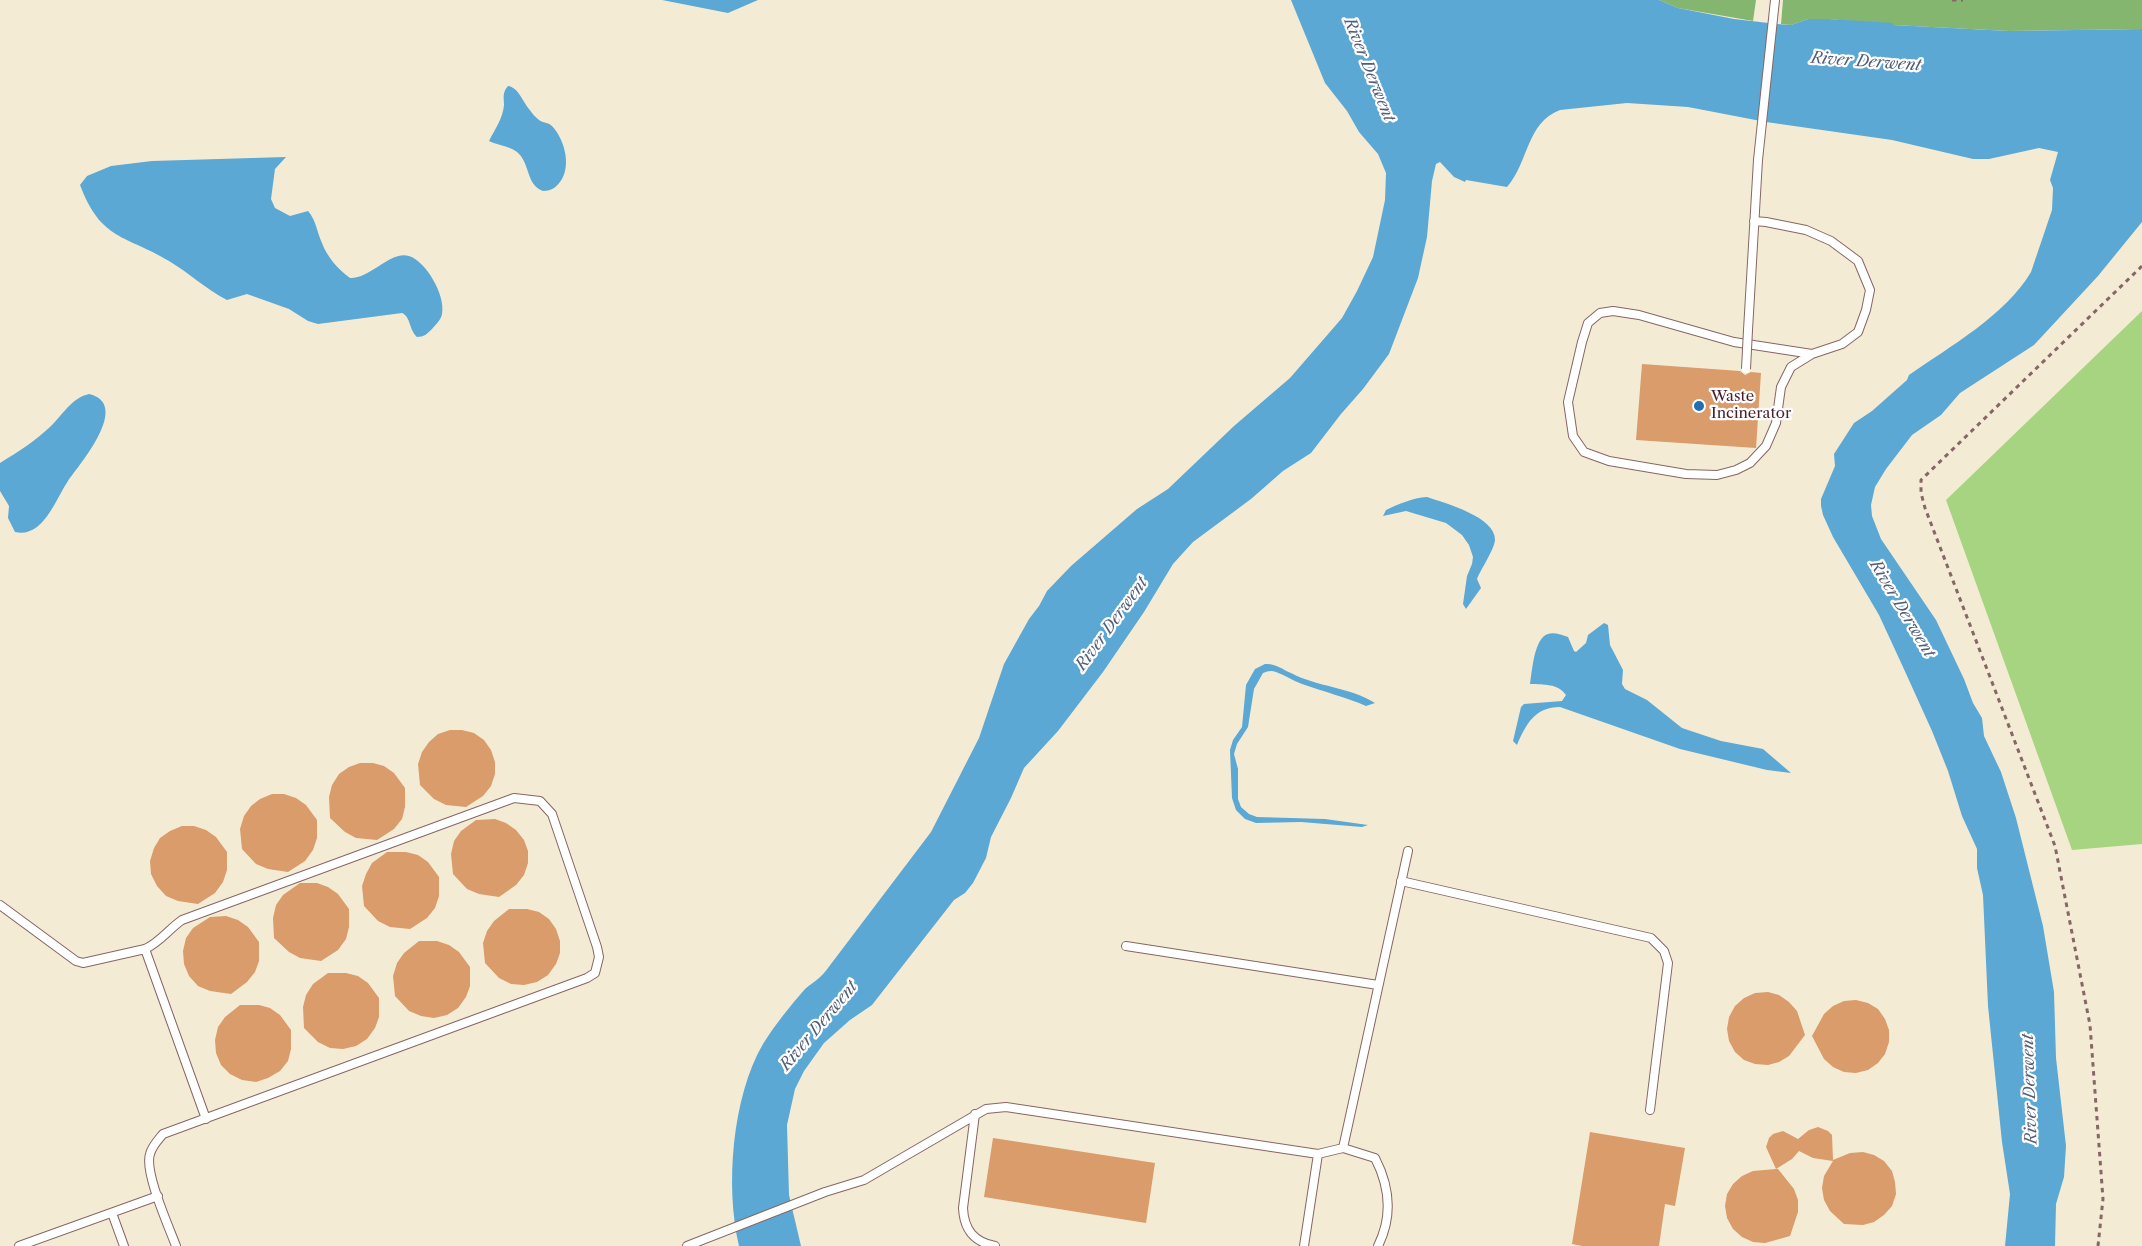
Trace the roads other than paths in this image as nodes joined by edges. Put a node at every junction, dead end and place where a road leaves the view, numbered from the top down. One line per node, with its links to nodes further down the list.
1 (1775, 0): 2 (lane)
2 (1754, 221): 3 (lane); 4 (lane, bridge)
3 (1812, 354): 3 (lane)
4 (1746, 369)
5 (1408, 851): 6 (lane)
6 (1401, 881): 10 (lane); 11 (lane)
7 (0, 905): 9 (lane)
8 (1126, 946): 10 (lane)
9 (145, 949): 13 (lane); 13 (lane)
10 (1378, 985): 14 (lane)
11 (1650, 1110)
12 (975, 1114): 15 (lane); 21 (lane); 22 (lane)
13 (206, 1119): 16 (lane)
14 (1343, 1148): 15 (lane); 24 (lane)
15 (1318, 1154): 23 (lane)
16 (158, 1196): 17 (lane); 20 (lane)
17 (112, 1213): 18 (lane); 19 (lane)
18 (19, 1246)
19 (124, 1246)
20 (176, 1246)
21 (687, 1246)
22 (995, 1246)
23 (1304, 1246)
24 (1378, 1246)

